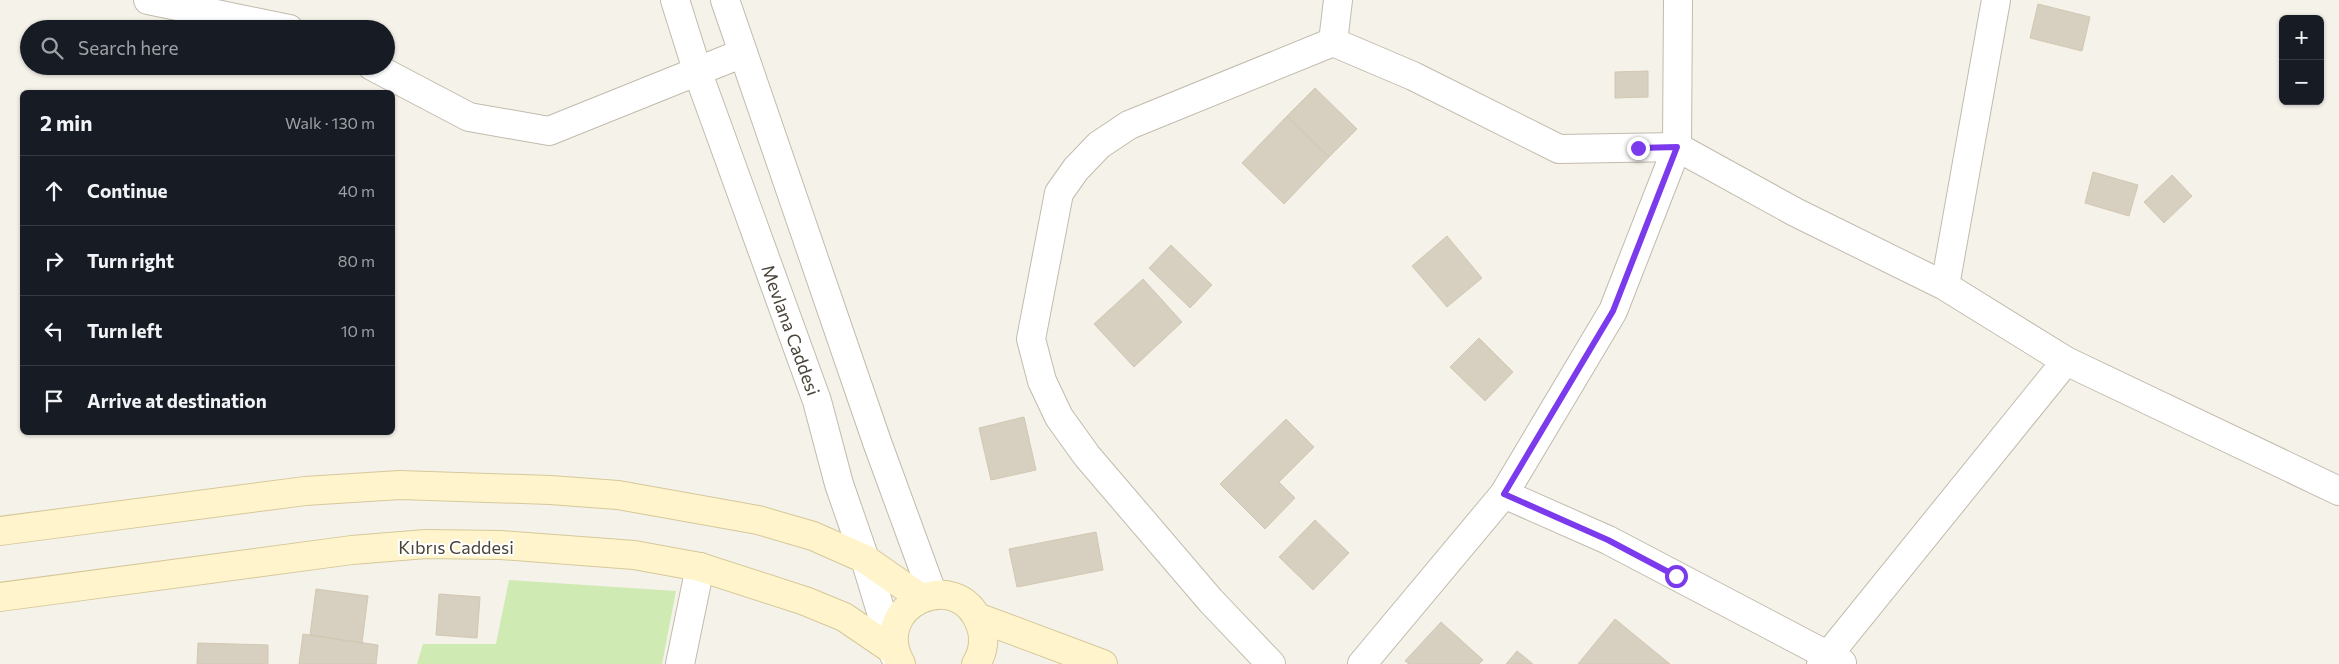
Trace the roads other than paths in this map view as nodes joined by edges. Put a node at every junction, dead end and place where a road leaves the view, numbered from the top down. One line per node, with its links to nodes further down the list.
1 (148, 0): 7 (street)
2 (675, 0): 10 (street, Mevlana Caddesi)
3 (725, 0): 9 (street)
4 (1338, 0): 8 (street)
5 (1678, 0): 12 (street)
6 (1996, 0): 13 (street)
7 (245, 20)
8 (1332, 42): 12 (street); 28 (street)
9 (743, 53): 10 (street); 20 (street)
10 (698, 72): 11 (street); 18 (street, Mevlana Caddesi)
11 (389, 75)
12 (1677, 147): 13 (street); 16 (street)
13 (1945, 286): 14 (street)
14 (2066, 361): 15 (street); 24 (street)
15 (2339, 491)
16 (1504, 494): 24 (street); 29 (street)
17 (0, 531): 18 (main road)
18 (865, 559): 20 (main road); 23 (street, Mevlana Caddesi)
19 (700, 567): 21 (main road, Kıbrıs Caddesi); 23 (main road, Kıbrıs Caddesi); 25 (street)
20 (927, 596): 22 (main road); 23 (main road)
21 (0, 597)
22 (977, 617): 26 (main road); 27 (main road)
23 (896, 660)
24 (1831, 661)
25 (680, 664)
26 (976, 664)
27 (1104, 664)
28 (1271, 664)
29 (1362, 664)

